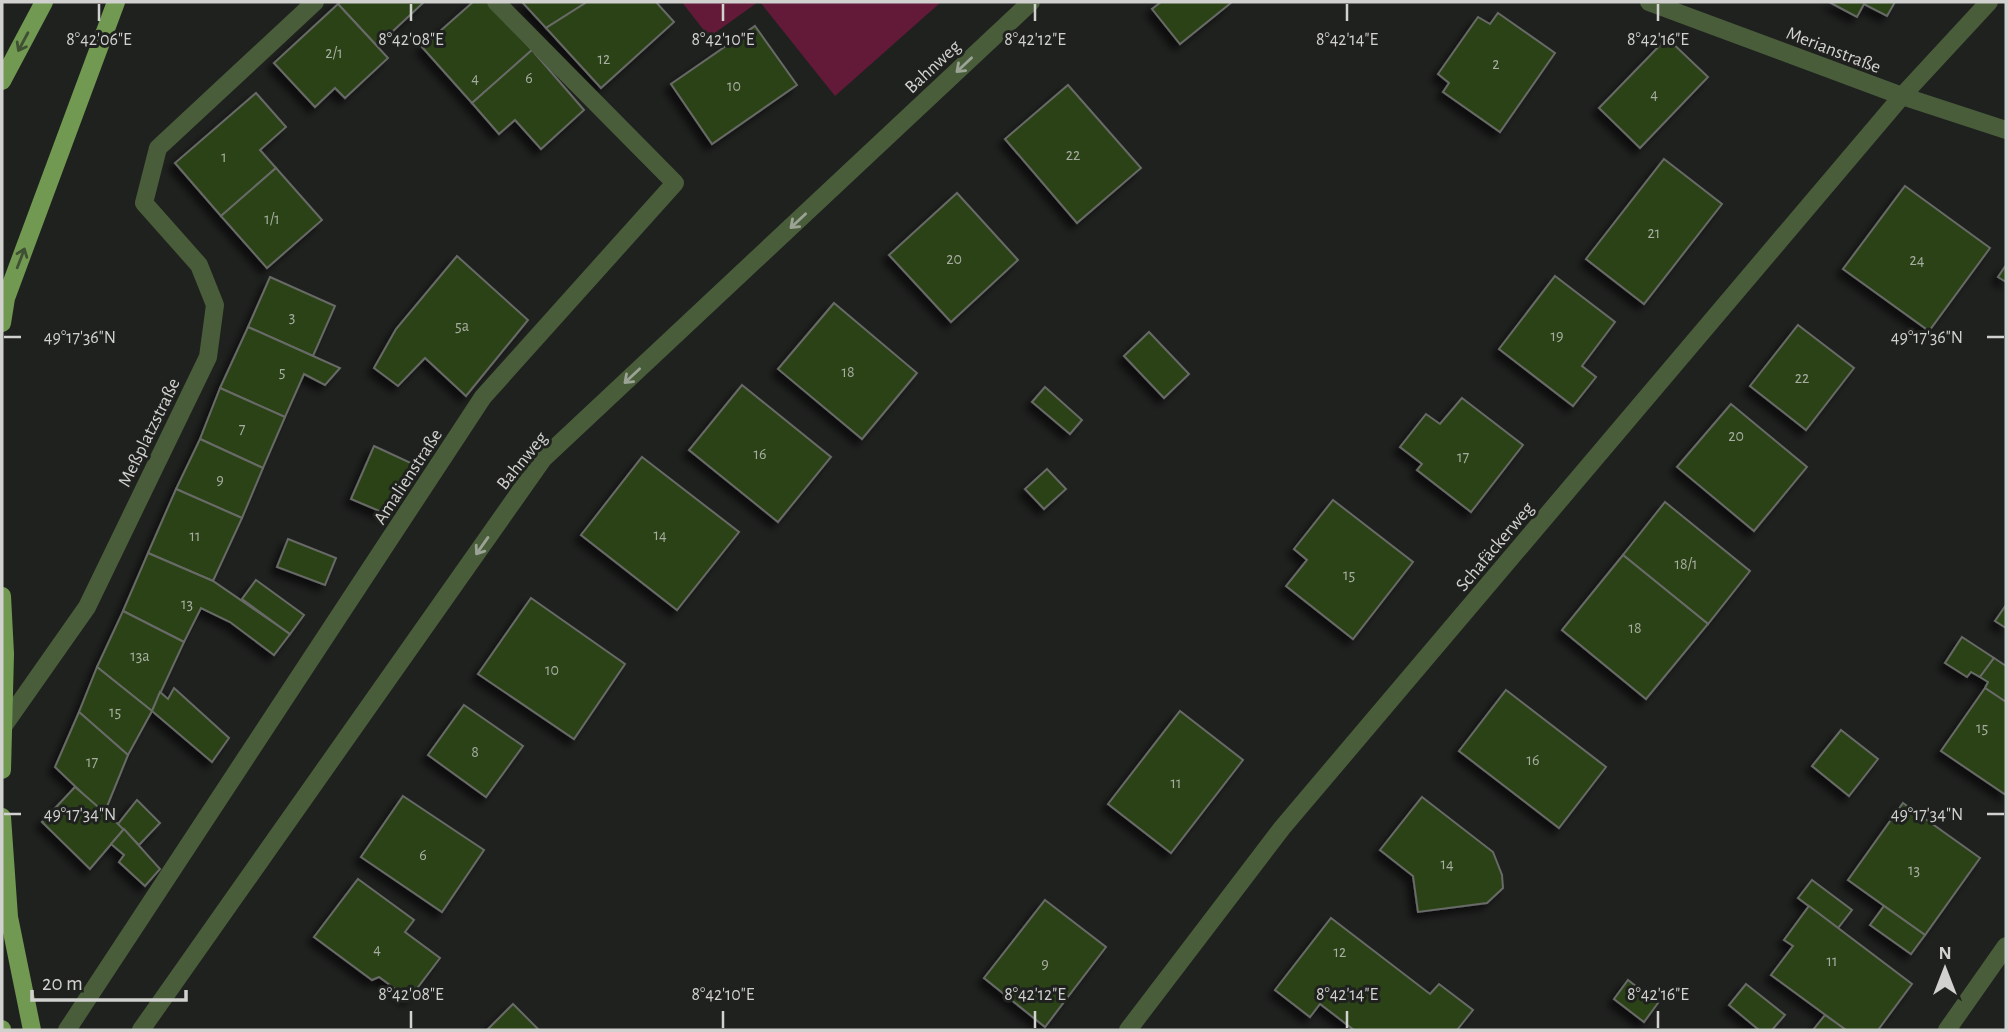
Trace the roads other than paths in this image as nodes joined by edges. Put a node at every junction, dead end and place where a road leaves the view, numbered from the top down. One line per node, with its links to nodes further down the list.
1 (44, 2): 8 (main road, one-way to 8)
2 (315, 2): 13 (street, Meßplatzstraße)
3 (496, 2): 18 (street, Amalienstraße)
4 (1031, 2): 19 (street, Bahnweg, one-way to 19)
5 (1649, 2): 9 (street, Merianstraße)
6 (1989, 2): 9 (street, Schafäckerweg)
7 (116, 4): 11 (main road, one-way to 7)
8 (2, 81)
9 (1902, 96): 10 (street, Merianstraße); 20 (street, Schafäckerweg)
10 (2006, 130)
11 (2, 323)
12 (2, 596): 13 (main road)
13 (2, 726): 14 (main road)
14 (2, 770)
15 (2, 817): 17 (main road)
16 (2006, 946): 21 (street)
17 (32, 1030)
18 (67, 1030)
19 (141, 1030)
20 (1128, 1030)
21 (1947, 1030)

